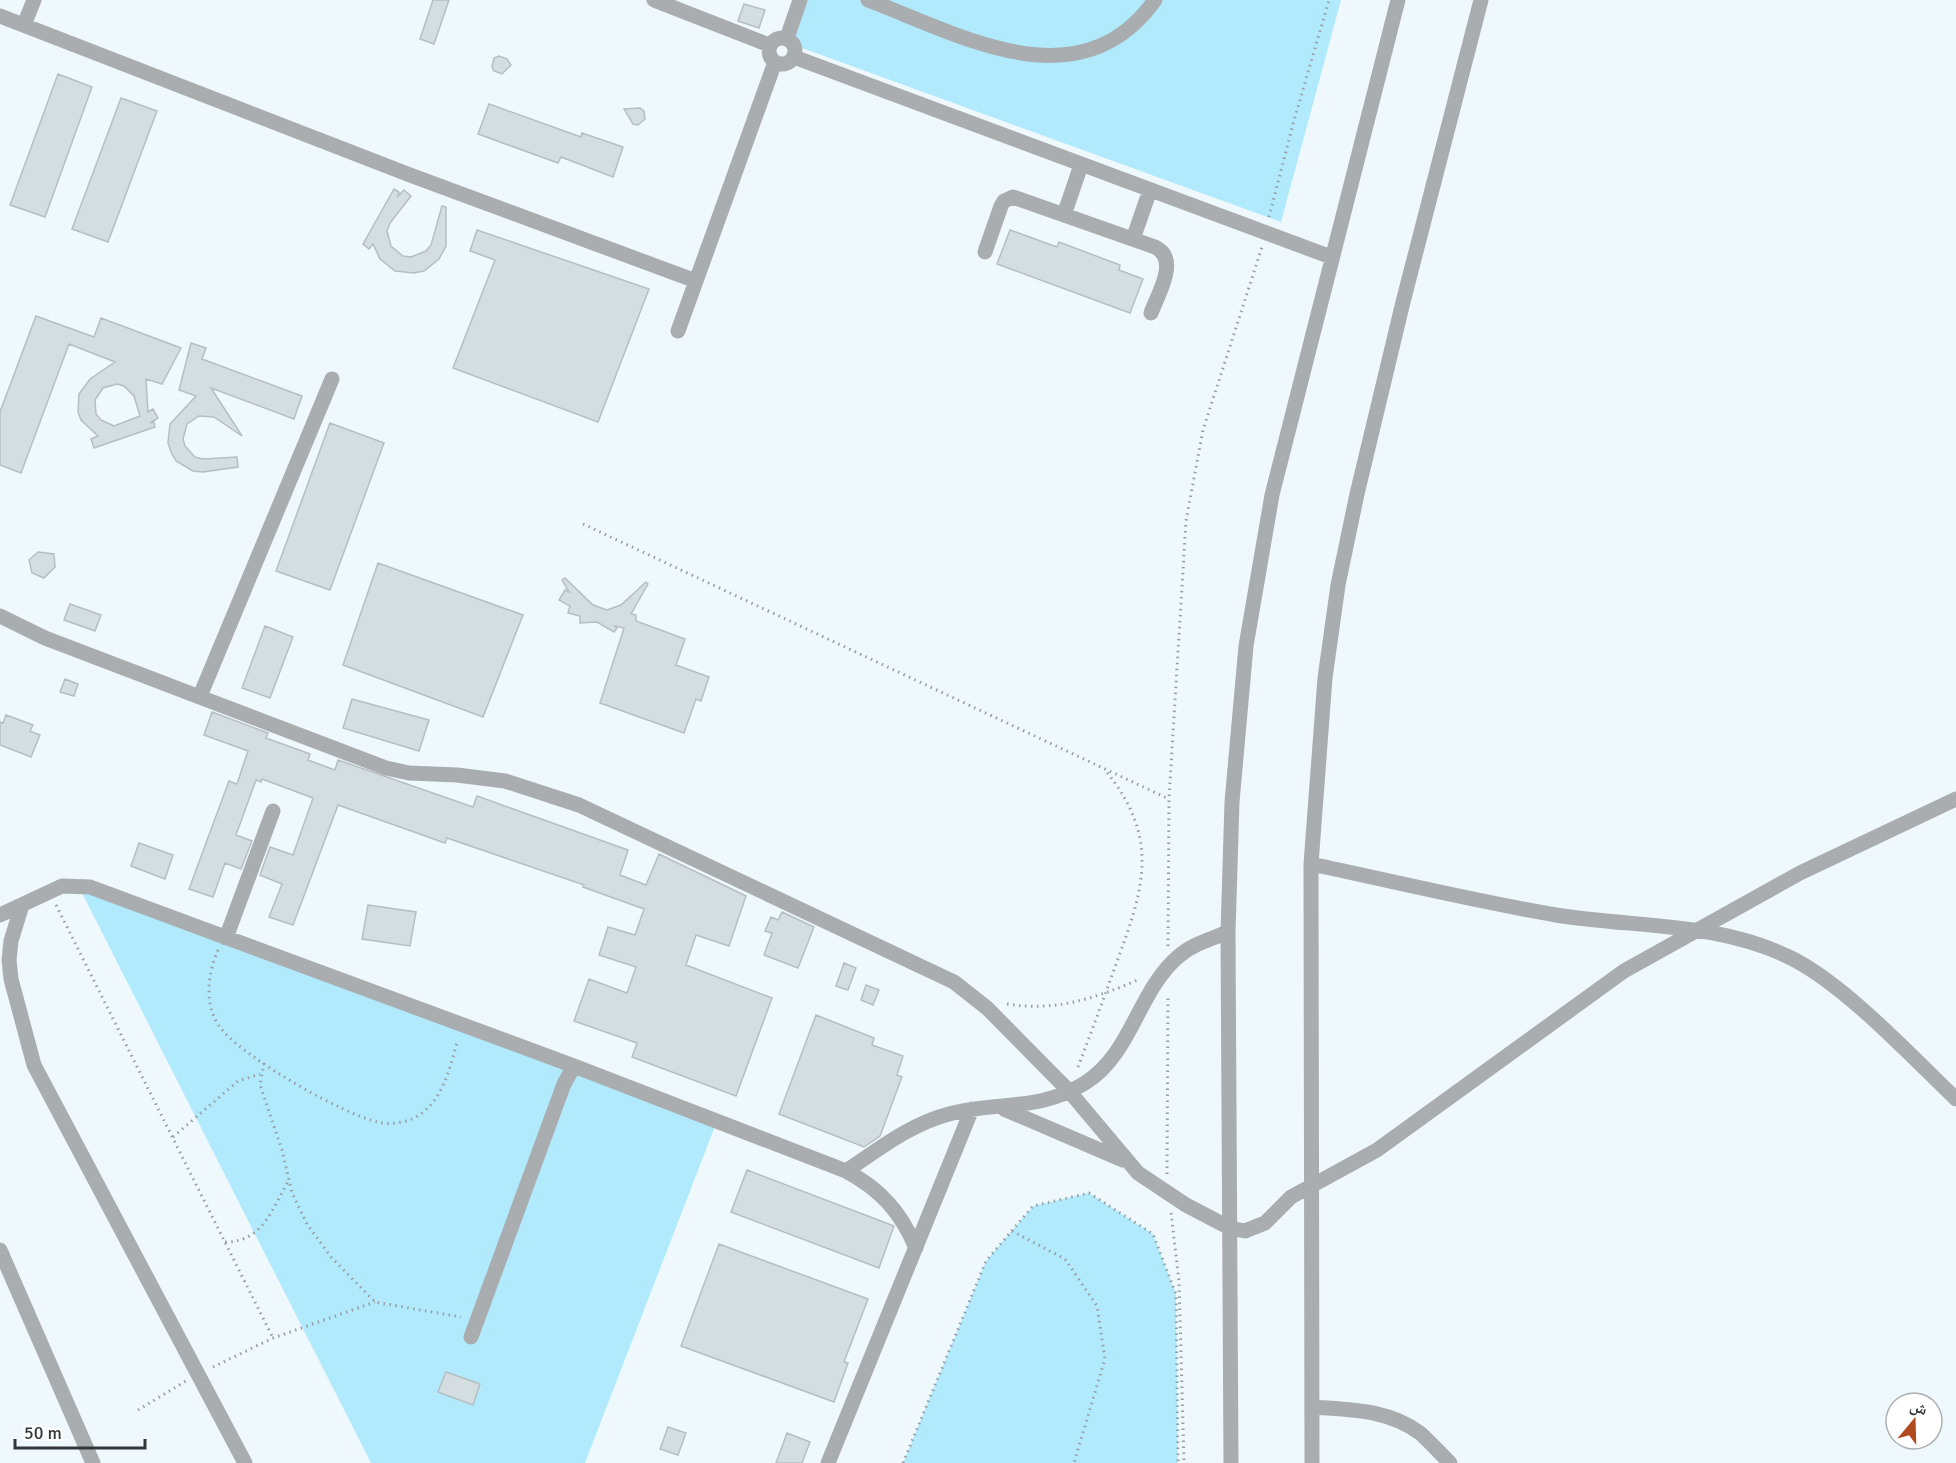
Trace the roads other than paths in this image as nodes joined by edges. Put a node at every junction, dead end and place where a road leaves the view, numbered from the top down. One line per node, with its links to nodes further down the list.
1 (34, 0): 9 (street)
2 (654, 0): 11 (street)
3 (800, 0): 10 (street)
4 (868, 0): 5 (street)
5 (1155, 0)
6 (1398, 0): 19 (street)
7 (1481, 0): 28 (street)
8 (0, 16): 9 (street)
9 (24, 25): 20 (street)
10 (787, 38): 11 (street); 12 (street)
11 (769, 45): 13 (street)
12 (794, 57): 13 (street); 14 (street)
13 (775, 62): 20 (street)
14 (1082, 165): 15 (street); 16 (street)
15 (1150, 190): 17 (street); 19 (street)
16 (1064, 215): 17 (street); 18 (street)
17 (1133, 239): 21 (street)
18 (985, 252)
19 (1331, 257): 32 (street)
20 (696, 281): 22 (street)
21 (1151, 313)
22 (678, 331)
23 (332, 379): 25 (street)
24 (0, 616): 25 (street)
25 (200, 696): 35 (street)
26 (1956, 799): 31 (street)
27 (273, 811): 33 (street)
28 (1311, 864): 31 (street); 41 (street)
29 (22, 905): 30 (street); 33 (street); 48 (street)
30 (0, 915)
31 (1697, 929): 36 (street); 41 (street)
32 (1228, 932): 35 (street); 42 (street)
33 (226, 938): 34 (street)
34 (574, 1066): 40 (street); 45 (street)
35 (1069, 1091): 37 (street); 39 (street)
36 (1956, 1100)
37 (1002, 1108): 38 (street); 39 (street)
38 (972, 1109): 40 (street); 43 (street)
39 (1127, 1162): 42 (street)
40 (846, 1171): 43 (street)
41 (1313, 1184): 42 (street); 46 (street)
42 (1230, 1228): 50 (street)
43 (916, 1248): 49 (street)
44 (0, 1250): 47 (street)
45 (471, 1337)
46 (1312, 1407): 51 (street); 52 (street)
47 (93, 1463)
48 (245, 1463)
49 (828, 1463)
50 (1231, 1463)
51 (1312, 1463)
52 (1450, 1463)

